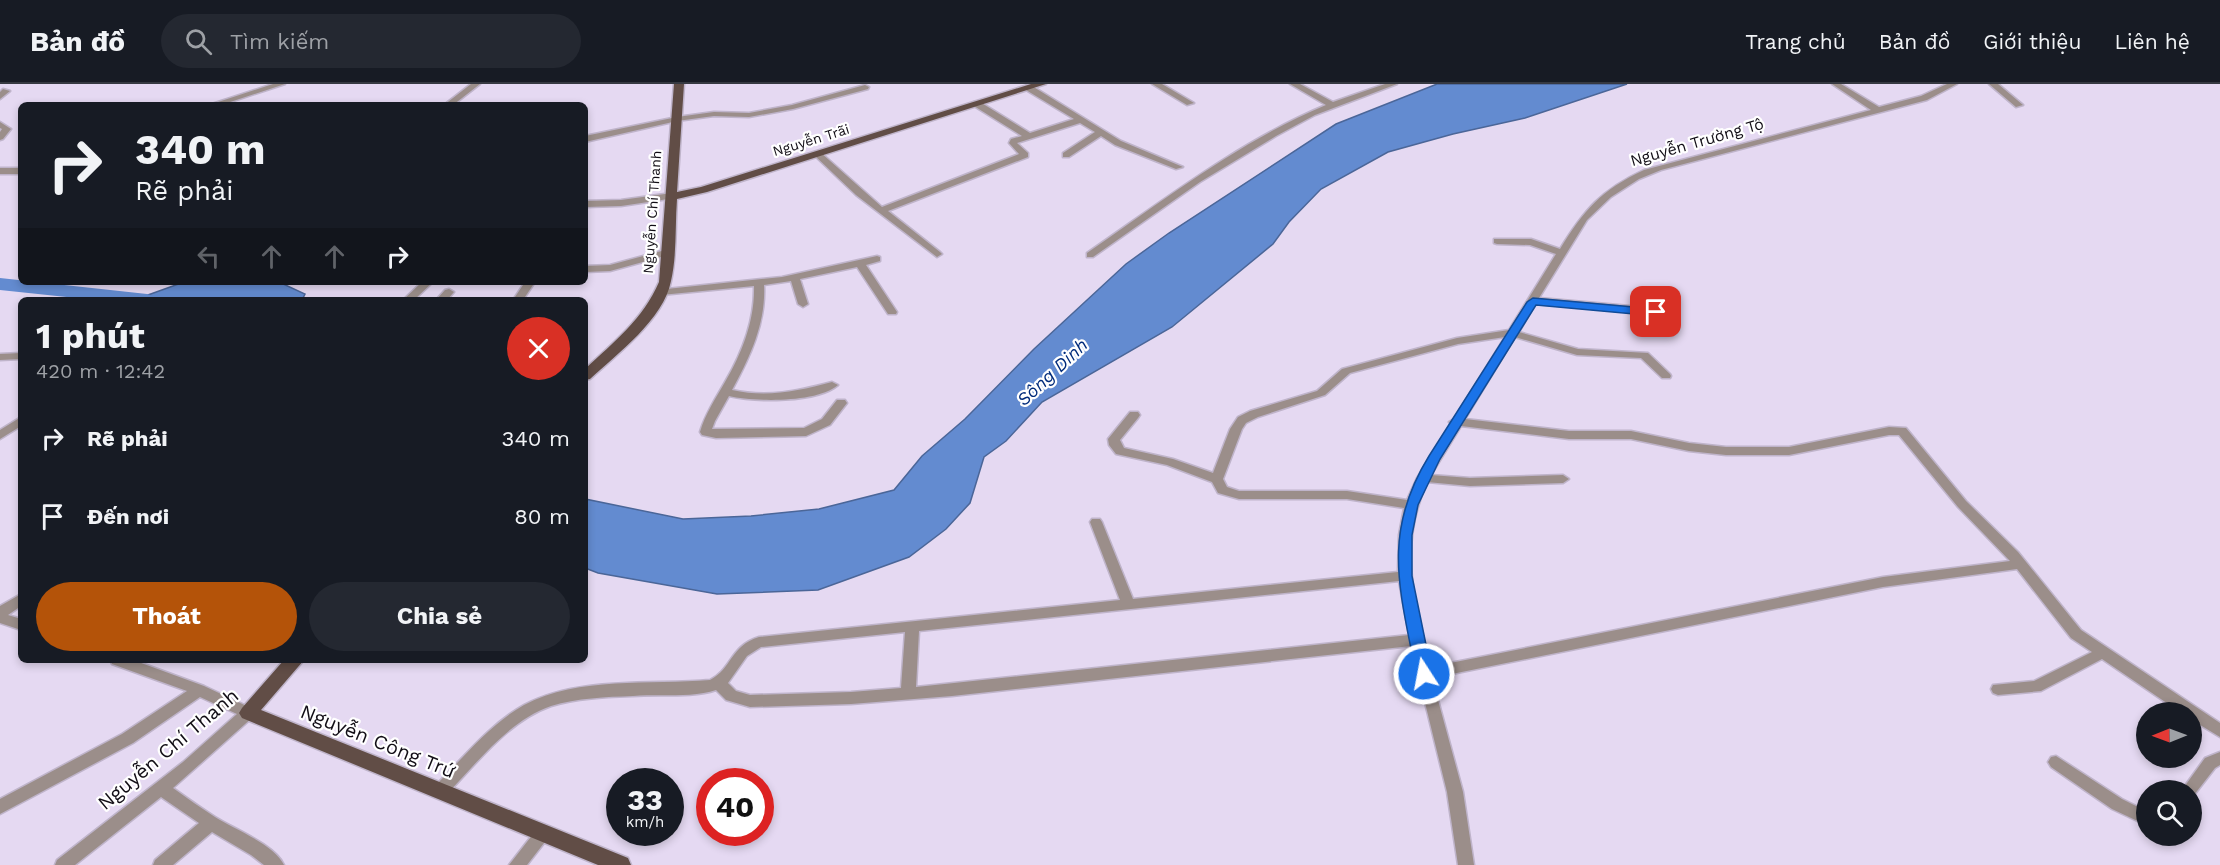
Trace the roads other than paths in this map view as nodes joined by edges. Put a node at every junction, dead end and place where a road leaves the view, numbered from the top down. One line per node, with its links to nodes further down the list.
1 (281, 84): 12 (street)
2 (476, 84): 13 (street)
3 (679, 84): 19 (main road, Nguyễn Chí Thanh)
4 (1156, 84): 14 (street)
5 (1294, 84): 16 (street)
6 (1393, 84): 16 (street)
7 (1836, 84): 18 (street)
8 (1953, 84): 18 (street, Nguyễn Trường Tộ)
9 (1993, 84): 17 (street)
10 (1036, 85): 15 (main road, Nguyễn Trãi); 20 (street)
11 (865, 87): 19 (street)
12 (223, 102)
13 (452, 102)
14 (1190, 103)
15 (977, 104): 23 (street); 26 (main road, Nguyễn Trãi)
16 (1333, 105): 38 (street)
17 (2019, 105)
18 (1877, 110): 36 (street, Nguyễn Trường Tộ)
19 (677, 119): 25 (street); 31 (main road, Nguyễn Chí Thanh)
20 (1080, 120): 22 (street); 23 (street)
21 (0, 124): 24 (street)
22 (1100, 133): 27 (street); 28 (street)
23 (1029, 136): 33 (street)
24 (0, 137)
25 (588, 138)
26 (817, 154): 31 (main road, Nguyễn Trãi); 33 (street)
27 (1066, 155)
28 (1179, 167)
29 (0, 171): 30 (street)
30 (18, 171)
31 (672, 196): 32 (street, Nguyễn Trãi); 35 (main road, Nguyễn Chí Thanh)
32 (588, 204)
33 (882, 210): 37 (street)
34 (1497, 241): 36 (street)
35 (669, 252): 41 (street); 46 (main road, Nguyễn Chí Thanh)
36 (1562, 253): 49 (street, Nguyễn Trường Tộ)
37 (938, 254)
38 (1090, 255)
39 (877, 259): 40 (street)
40 (860, 264): 42 (street); 51 (street)
41 (588, 269)
42 (795, 278): 43 (street); 50 (street)
43 (759, 282): 46 (street); 59 (street)
44 (425, 285): 47 (street)
45 (449, 292): 48 (street)
46 (661, 292): 56 (main road, Nguyễn Chí Thanh)
47 (411, 297)
48 (444, 297)
49 (1533, 302): 52 (street); 53 (street, Nguyễn Trường Tộ)
50 (803, 304)
51 (892, 312)
52 (1664, 312)
53 (1512, 333): 57 (street); 62 (street, Nguyễn Trường Tộ); 66 (street)
54 (0, 357): 55 (street)
55 (18, 357)
56 (588, 373)
57 (1666, 376)
58 (832, 385): 59 (street)
59 (727, 392): 60 (street)
60 (841, 403)
61 (1134, 415): 66 (street)
62 (1455, 422): 65 (street, Nguyễn Trường Tộ); 70 (street)
63 (18, 423): 64 (street)
64 (0, 435)
65 (1423, 478): 67 (street); 68 (street, Nguyễn Trường Tộ)
66 (1217, 479): 68 (street)
67 (1563, 479)
68 (1411, 505): 71 (street, Nguyễn Trường Tộ)
69 (1096, 522): 73 (street)
70 (2020, 564): 79 (street); 82 (street)
71 (1404, 576): 73 (street); 78 (street, Nguyễn Trường Tộ)
72 (18, 601): 74 (street)
73 (1129, 605): 77 (street)
74 (0, 613)
75 (0, 617): 76 (street)
76 (18, 624)
77 (912, 626): 83 (street); 86 (street)
78 (1417, 640): 82 (street, Nguyễn Trường Tộ); 86 (street)
79 (2102, 653): 84 (street); 87 (street)
80 (125, 663): 85 (street, Nguyễn Công Trứ)
81 (292, 663): 88 (main road, Nguyễn Chí Thanh)
82 (1424, 674): 105 (street, Nguyễn Trường Tộ)
83 (719, 684): 86 (street); 95 (street)
84 (1998, 689)
85 (199, 690): 88 (street, Nguyễn Công Trứ); 96 (street)
86 (908, 694)
87 (2175, 702)
88 (248, 713): 94 (street, Nguyễn Chí Thanh); 95 (main road, Nguyễn Công Trứ)
89 (2202, 720): 90 (street)
90 (2220, 731)
91 (2220, 758): 93 (street)
92 (2056, 762): 97 (street)
93 (2197, 780)
94 (161, 788): 98 (street); 100 (street, Nguyễn Chí Thanh)
95 (441, 790): 99 (main road, Nguyễn Công Trứ)
96 (0, 807)
97 (2136, 813)
98 (211, 823): 101 (street); 102 (street)
99 (543, 834): 103 (street); 104 (main road, Nguyễn Công Trứ)
100 (63, 865)
101 (161, 865)
102 (276, 865)
103 (517, 865)
104 (621, 865)
105 (1466, 865)

